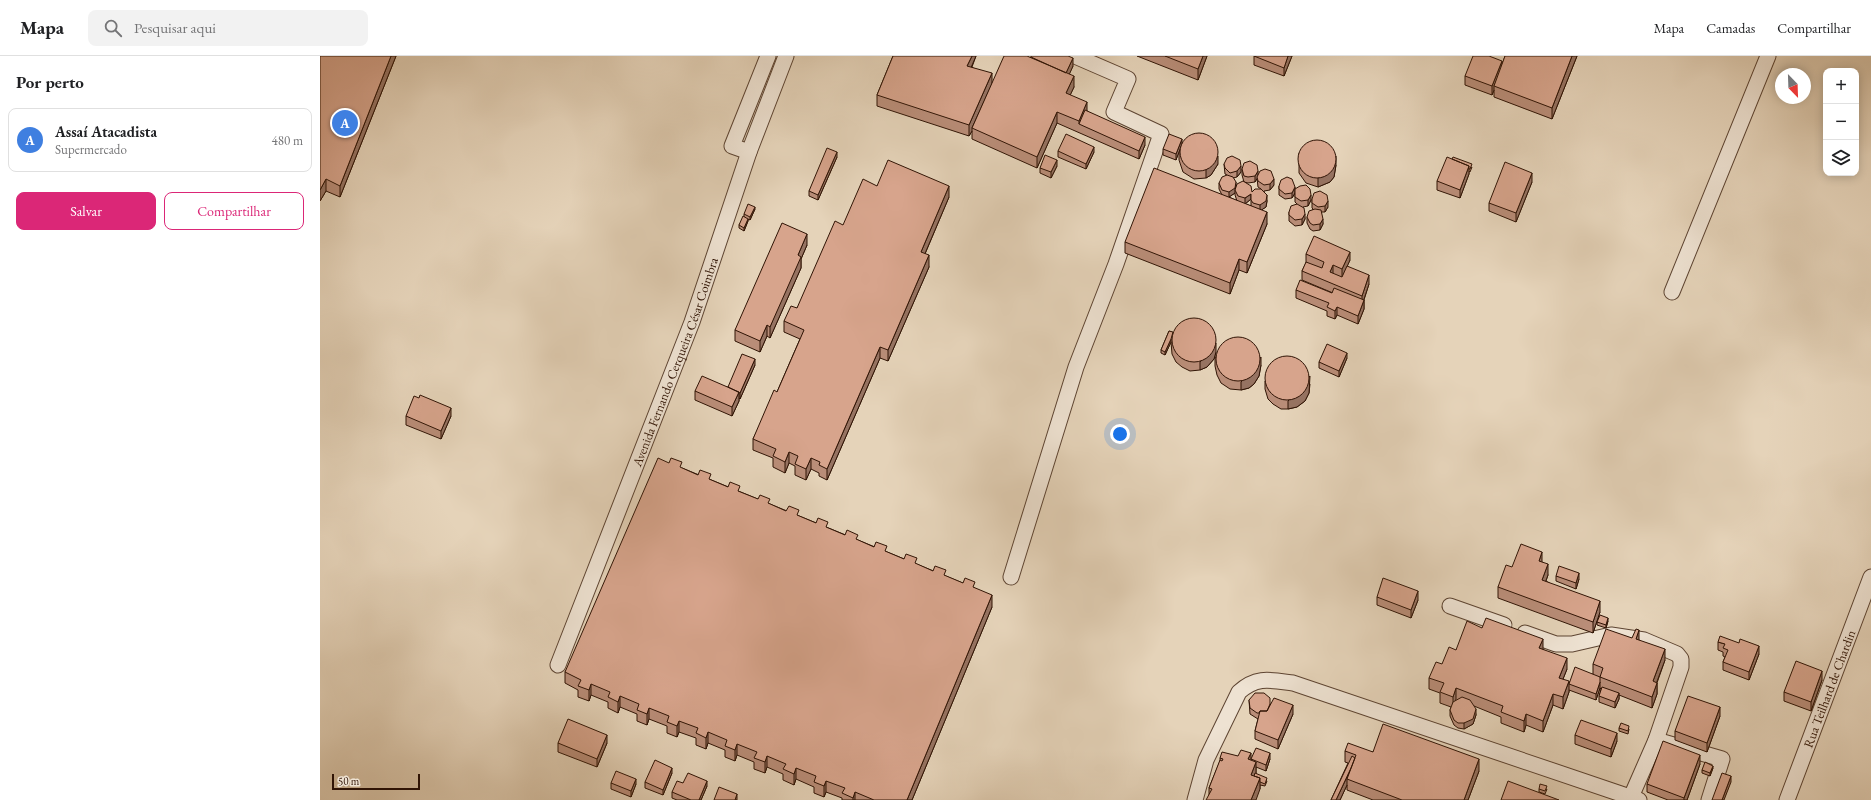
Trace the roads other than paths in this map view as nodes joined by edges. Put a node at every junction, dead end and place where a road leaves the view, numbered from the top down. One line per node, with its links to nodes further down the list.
1 (768, 56): 5 (street)
2 (786, 56): 5 (street, Avenida Fernando Cerqueira César Coimbra)
3 (1075, 56): 7 (street)
4 (1768, 56): 6 (street)
5 (749, 152): 10 (street, Avenida Fernando Cerqueira César Coimbra)
6 (1672, 292)
7 (1011, 577)
8 (1871, 577): 15 (street, Rua Teilhard de Chardin)
9 (1450, 606): 11 (street)
10 (558, 665)
11 (1656, 740): 12 (street); 14 (street)
12 (1635, 799): 13 (street)
13 (1195, 800)
14 (1709, 800)
15 (1787, 800)

